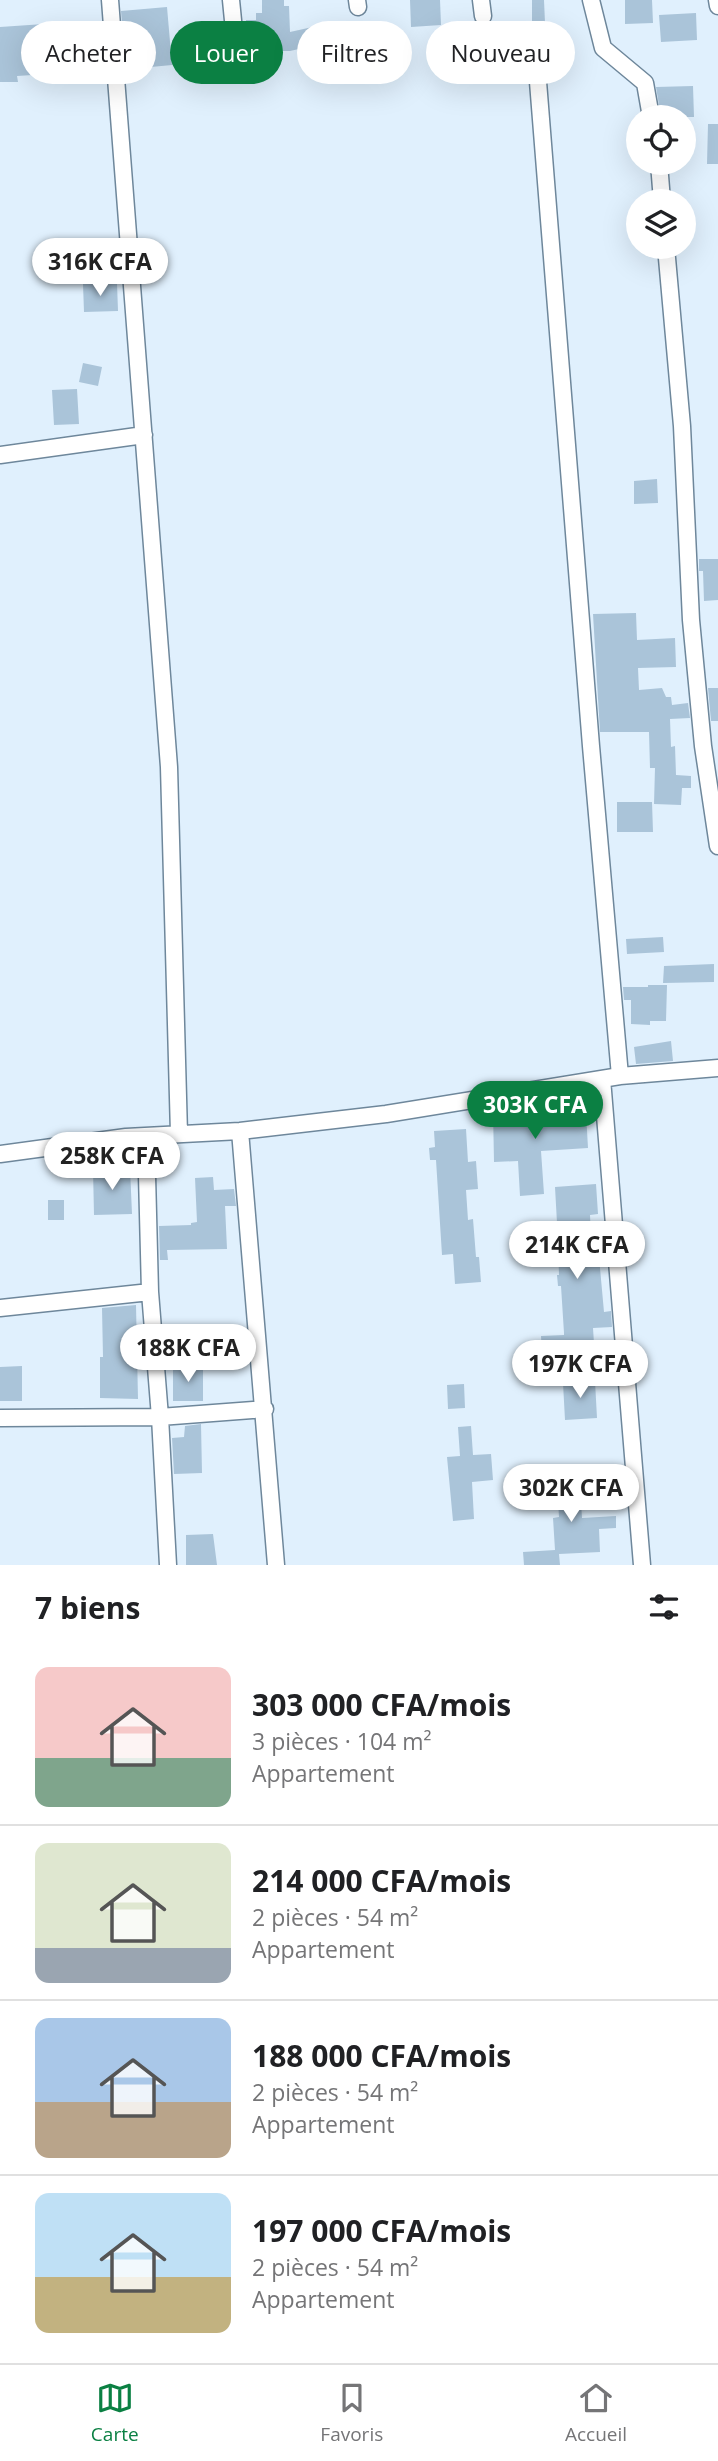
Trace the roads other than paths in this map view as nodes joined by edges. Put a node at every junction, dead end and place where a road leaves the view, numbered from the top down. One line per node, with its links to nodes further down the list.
1 (110, 0): 10 (street)
2 (231, 0): 6 (street)
3 (591, 0): 8 (street)
4 (717, 0): 5 (street)
5 (718, 6)
6 (233, 21)
7 (539, 84): 14 (street)
8 (649, 105)
9 (667, 259): 12 (street)
10 (144, 435): 11 (street); 17 (street)
11 (0, 455)
12 (718, 846)
13 (718, 1068): 14 (street)
14 (620, 1076): 15 (street)
15 (602, 1079): 16 (street); 27 (street)
16 (240, 1131): 17 (street); 22 (street)
17 (179, 1134): 18 (street)
18 (146, 1136): 19 (street); 20 (street)
19 (0, 1154)
20 (150, 1292): 21 (street); 23 (street)
21 (0, 1308)
22 (265, 1409): 23 (street); 26 (street)
23 (160, 1417): 24 (street); 25 (street)
24 (0, 1418)
25 (168, 1565)
26 (276, 1565)
27 (642, 1565)

